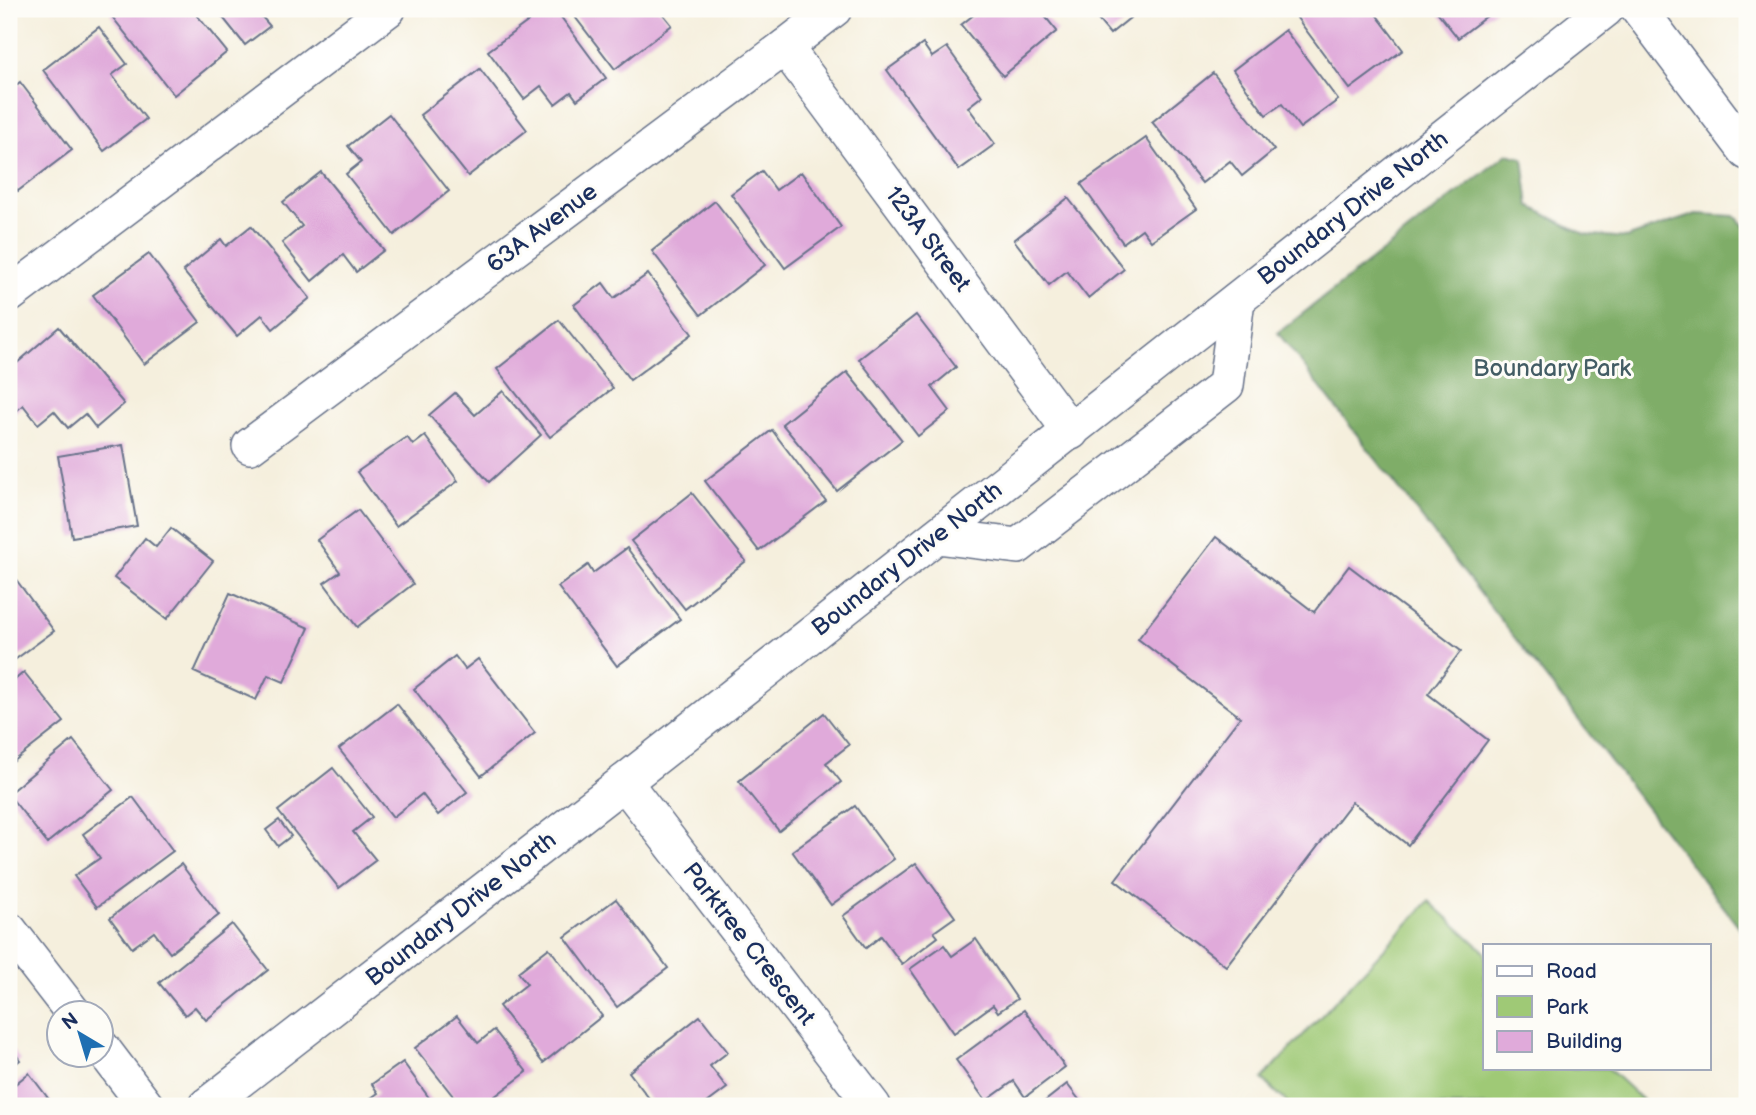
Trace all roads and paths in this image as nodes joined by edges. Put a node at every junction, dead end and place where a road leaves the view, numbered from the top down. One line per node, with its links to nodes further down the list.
1 (388, 9): 7 (street)
2 (834, 9): 5 (street, 63A Avenue)
3 (1606, 9): 8 (street, Boundary Drive North)
4 (1639, 9): 6 (street)
5 (785, 47): 9 (street, 123A Street); 10 (street, 63A Avenue)
6 (1747, 152)
7 (9, 295)
8 (1237, 300): 9 (street, Boundary Drive North); 11 (street)
9 (1071, 432): 11 (street, Boundary Drive North)
10 (250, 446)
11 (937, 536): 12 (street, Boundary Drive North)
12 (624, 782): 17 (street, Boundary Drive North); 18 (street, Parktree Crescent)
13 (9, 930): 14 (street)
14 (64, 1000)
15 (116, 1066): 16 (street)
16 (146, 1106)
17 (206, 1106)
18 (873, 1106)

